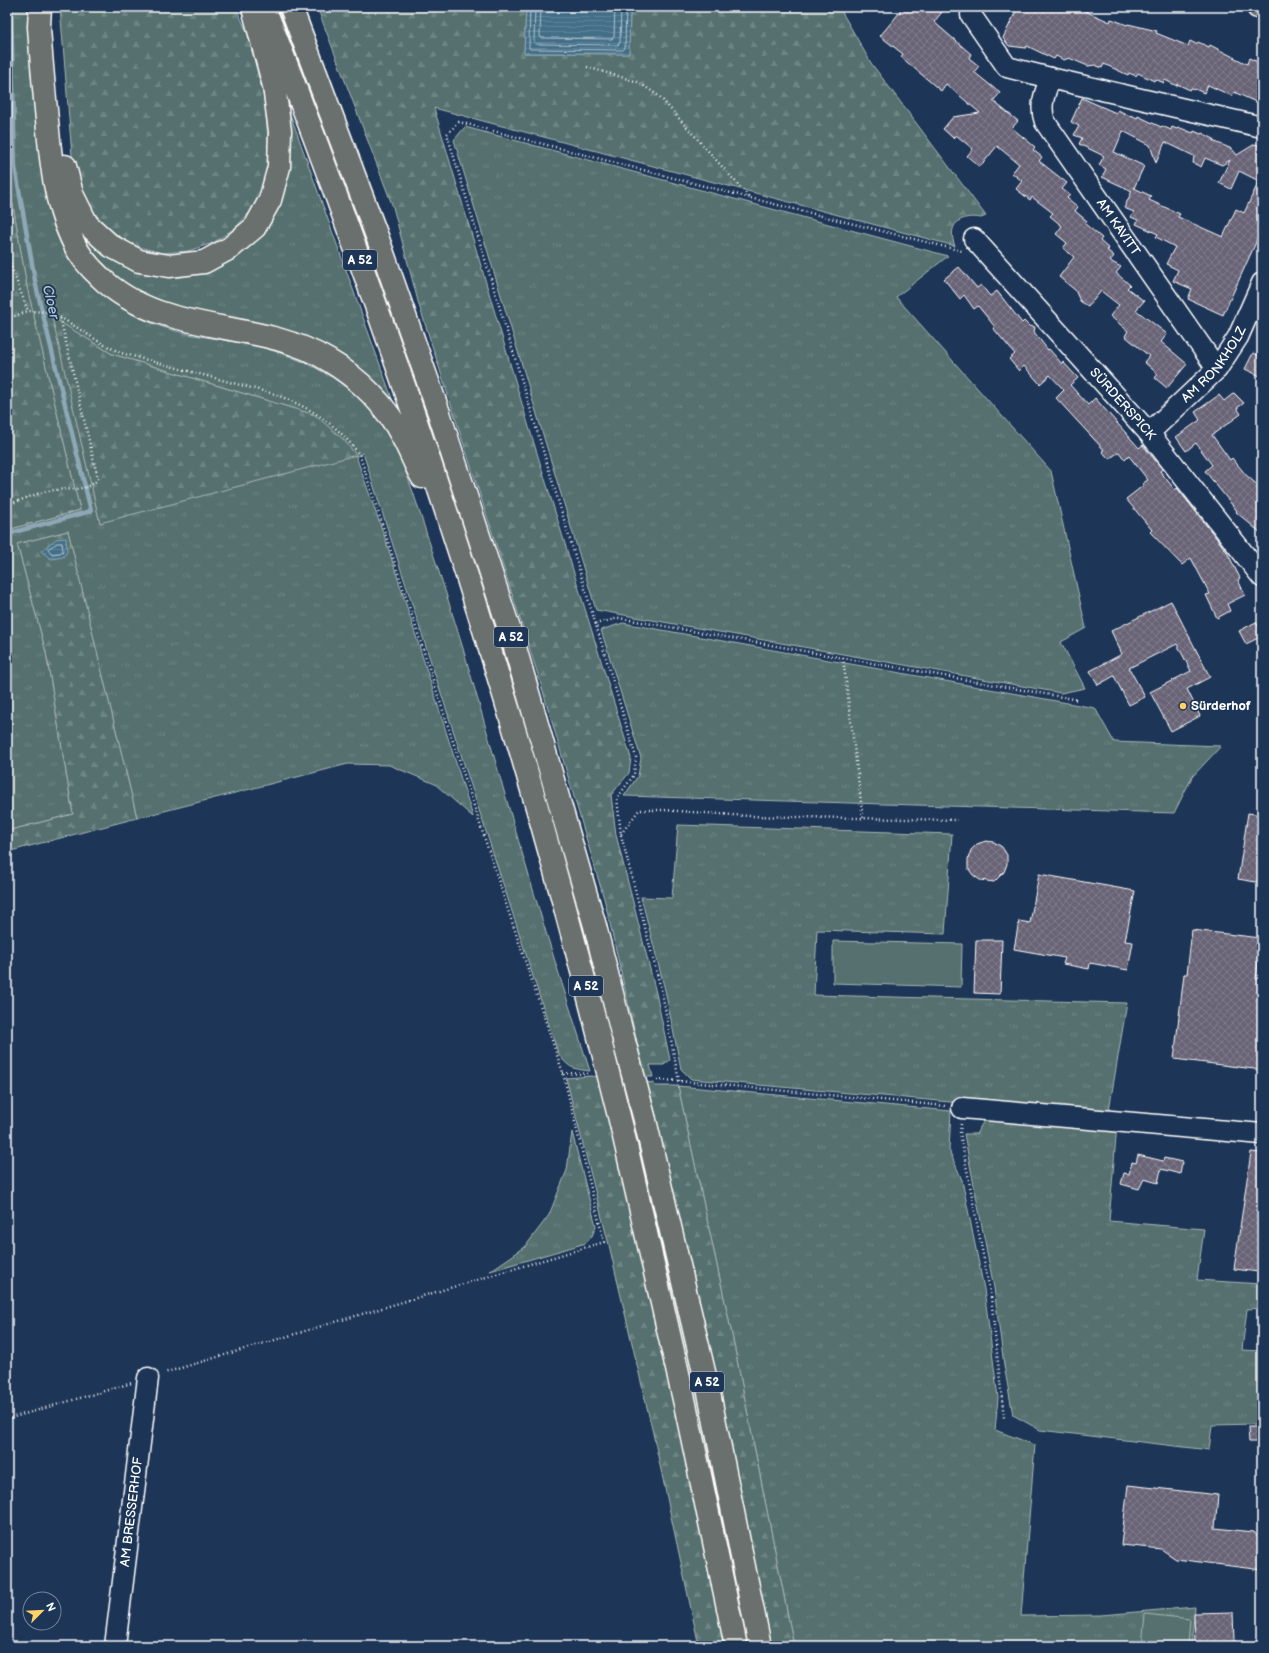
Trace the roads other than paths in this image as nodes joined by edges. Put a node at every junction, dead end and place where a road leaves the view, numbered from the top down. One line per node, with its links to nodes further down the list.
1 (52, 7): 2 (main road)
2 (253, 7)
3 (264, 7): 15 (main road, A 52)
4 (291, 7): 22 (main road, A 52, bridge)
5 (1258, 7): 6 (main road)
6 (1262, 8)
7 (37, 14): 15 (main road)
8 (971, 15): 9 (street)
9 (1050, 78): 10 (street); 13 (street, AM KAVITT)
10 (1262, 127)
11 (974, 239): 14 (street, SÜRDERSPICK)
12 (1262, 283): 13 (street, AM RONKHOLZ)
13 (1217, 369): 14 (street, AM RONKHOLZ)
14 (1149, 433): 16 (street, SÜRDERSPICK)
15 (447, 515): 21 (main road, A 52, bridge)
16 (1262, 577)
17 (962, 1108): 18 (street)
18 (1262, 1134)
19 (148, 1378): 20 (street, AM BRESSERHOF)
20 (115, 1646)
21 (736, 1646)
22 (760, 1646)

